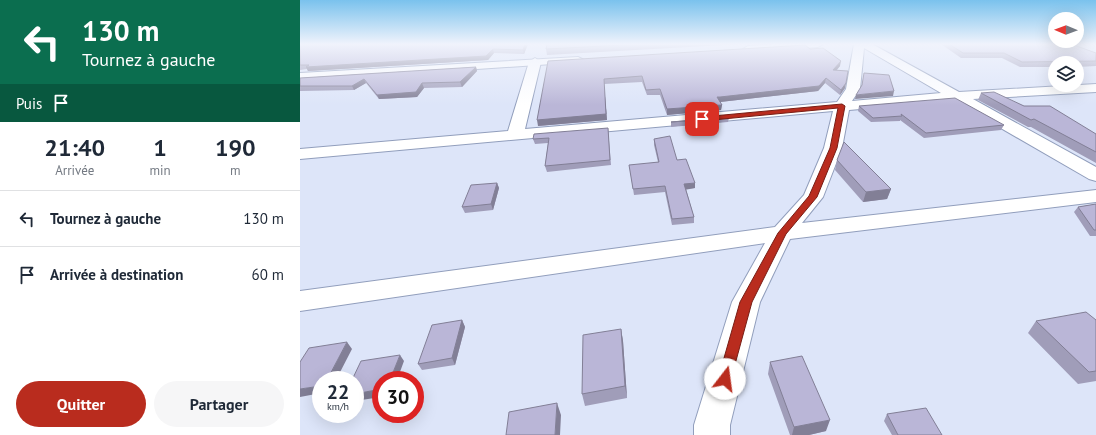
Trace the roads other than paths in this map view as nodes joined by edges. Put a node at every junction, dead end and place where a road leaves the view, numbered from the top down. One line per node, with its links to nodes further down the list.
1 (499, 64): 5 (street)
2 (534, 64): 9 (street)
3 (856, 64): 8 (street)
4 (901, 64): 7 (street)
5 (300, 77)
6 (1096, 88): 7 (street)
7 (958, 96): 8 (street); 11 (street)
8 (842, 106): 9 (street); 13 (street)
9 (515, 136): 10 (street)
10 (300, 154)
11 (1096, 175)
12 (1096, 196): 13 (street)
13 (782, 233): 14 (street); 15 (street)
14 (300, 301)
15 (712, 435)

